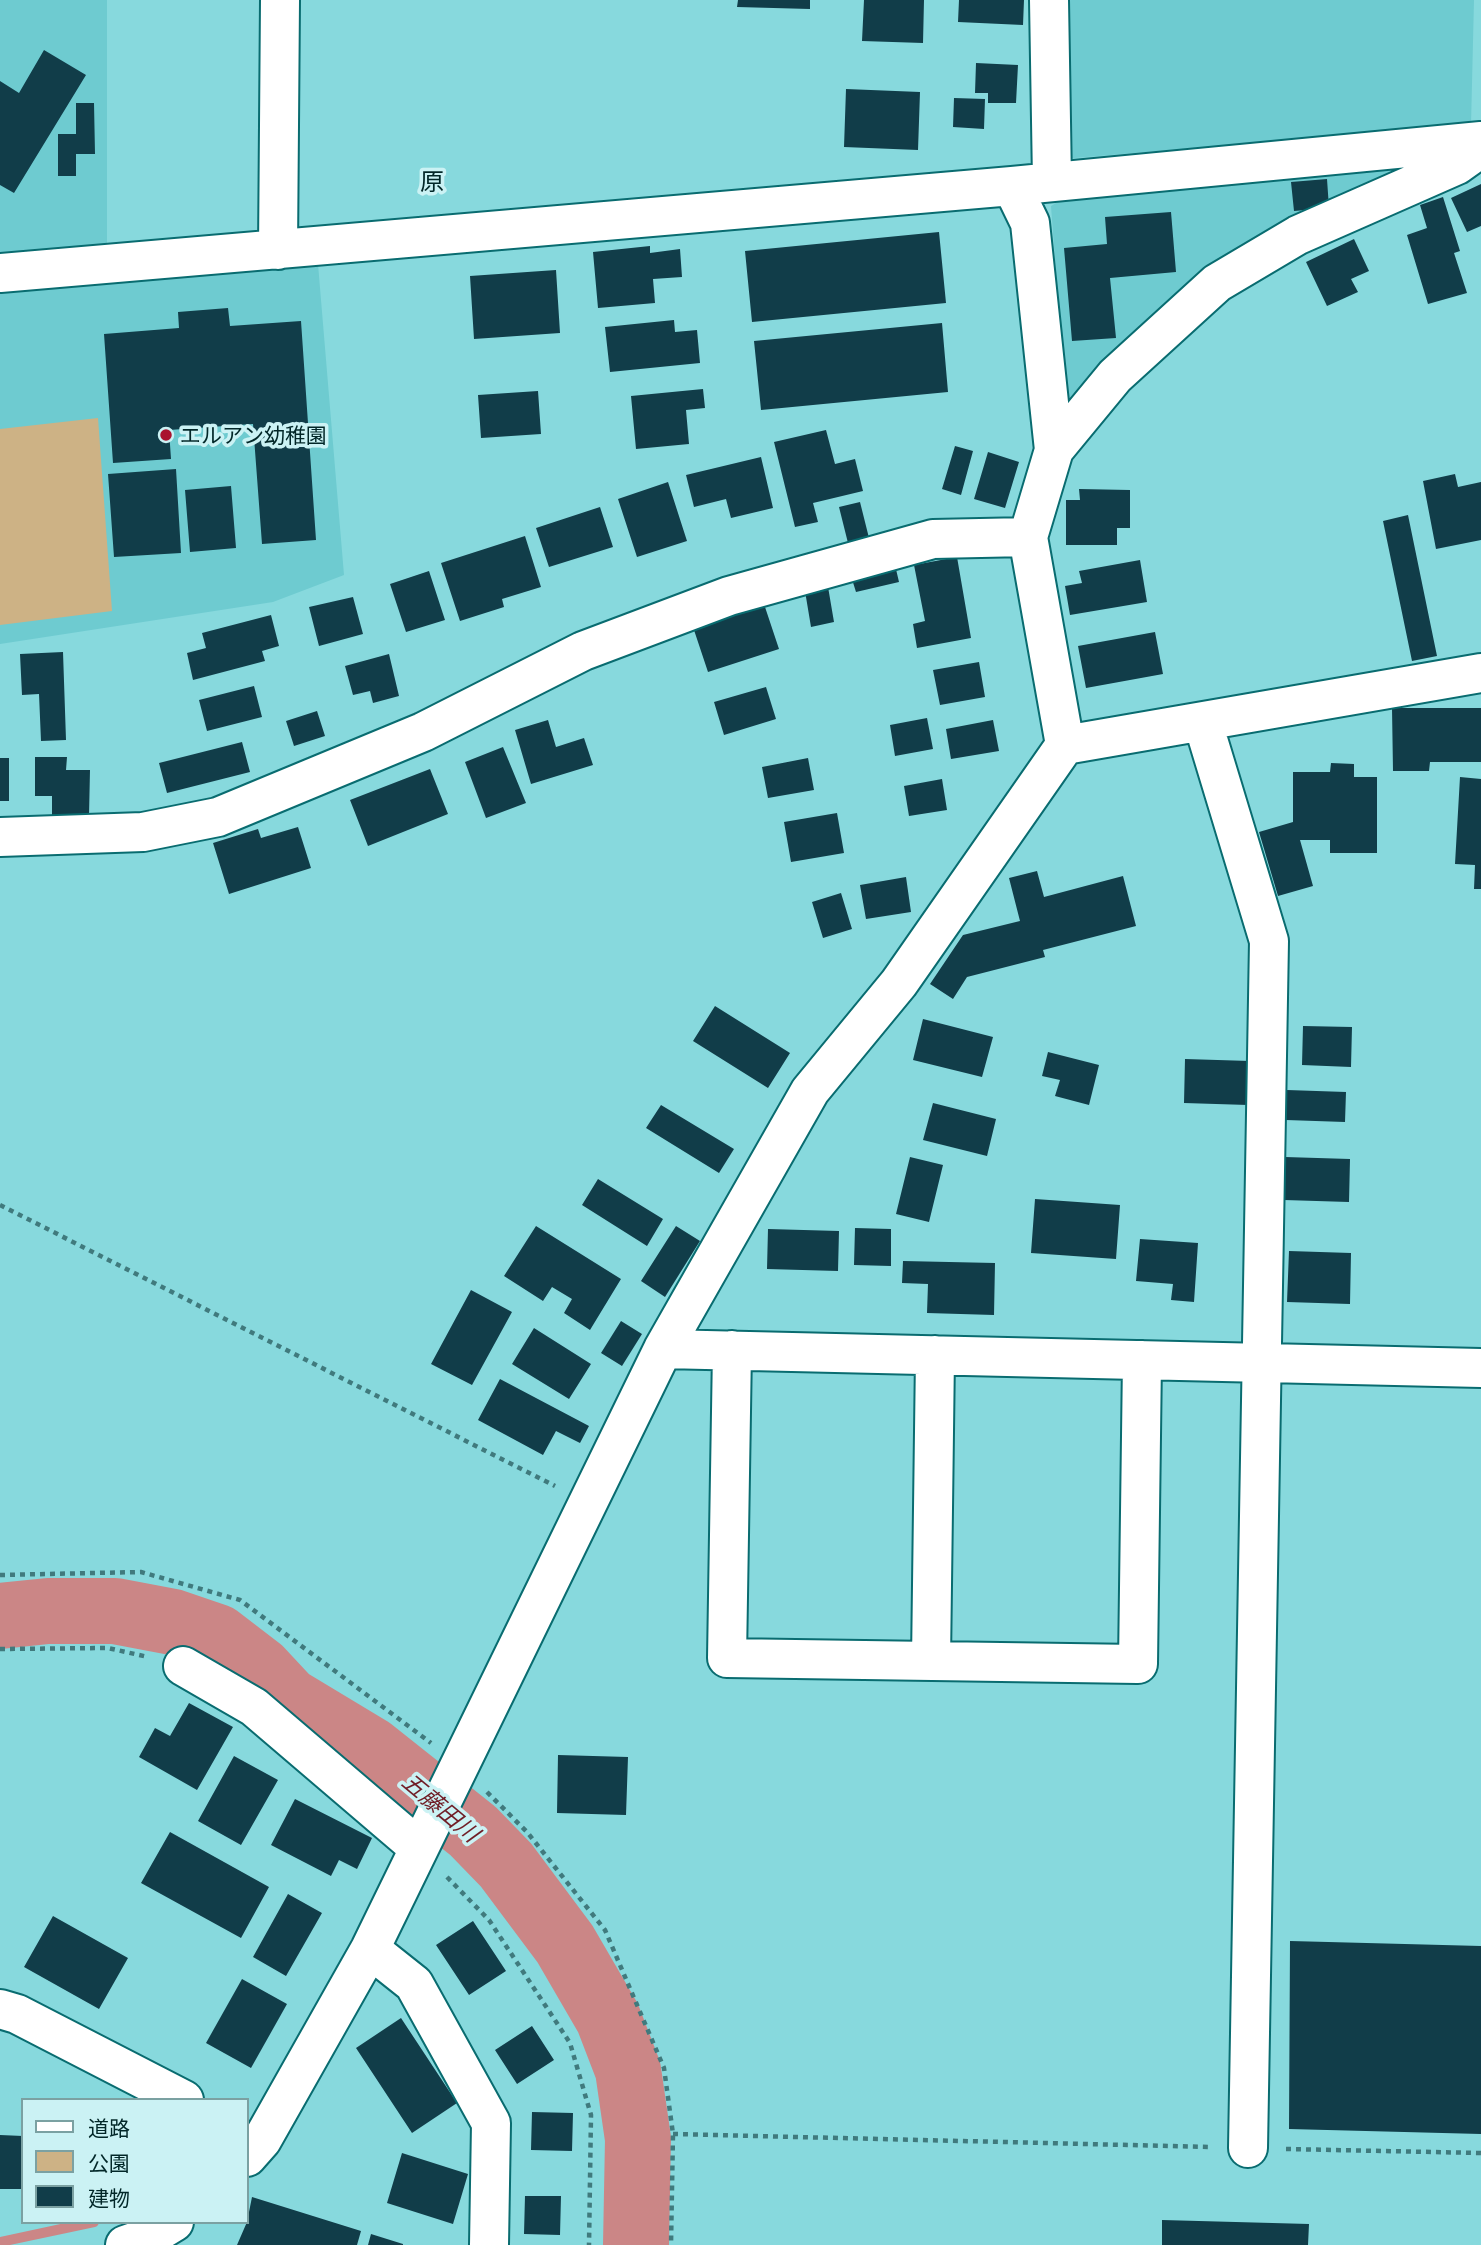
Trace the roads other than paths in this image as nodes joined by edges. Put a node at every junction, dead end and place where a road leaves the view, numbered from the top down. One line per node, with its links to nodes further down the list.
1 (280, 0): 7 (street)
2 (1049, 0): 5 (street)
3 (1481, 141): 5 (street)
4 (1481, 148): 9 (street)
5 (1052, 181): 6 (street)
6 (1012, 186): 7 (street); 9 (street)
7 (278, 250): 8 (street)
8 (0, 273)
9 (1054, 450): 10 (street)
10 (1028, 537): 13 (street); 14 (street)
11 (1481, 673): 12 (street)
12 (1203, 723): 13 (street); 19 (street)
13 (1066, 745): 15 (street)
14 (0, 837)
15 (663, 1349): 16 (street); 23 (street)
16 (732, 1350): 17 (street); 21 (street)
17 (935, 1355): 18 (street); 21 (street)
18 (1142, 1360): 19 (street); 21 (street)
19 (1263, 1363): 20 (street); 28 (street)
20 (1481, 1368)
21 (931, 1661)
22 (183, 1666): 23 (street)
23 (419, 1849): 24 (street)
24 (370, 1949): 27 (street); 33 (street)
25 (0, 2009): 26 (street)
26 (180, 2098)
27 (252, 2143)
28 (1248, 2148)
29 (172, 2224): 31 (street)
30 (177, 2224): 32 (street)
31 (125, 2245)
32 (187, 2245)
33 (489, 2245)

